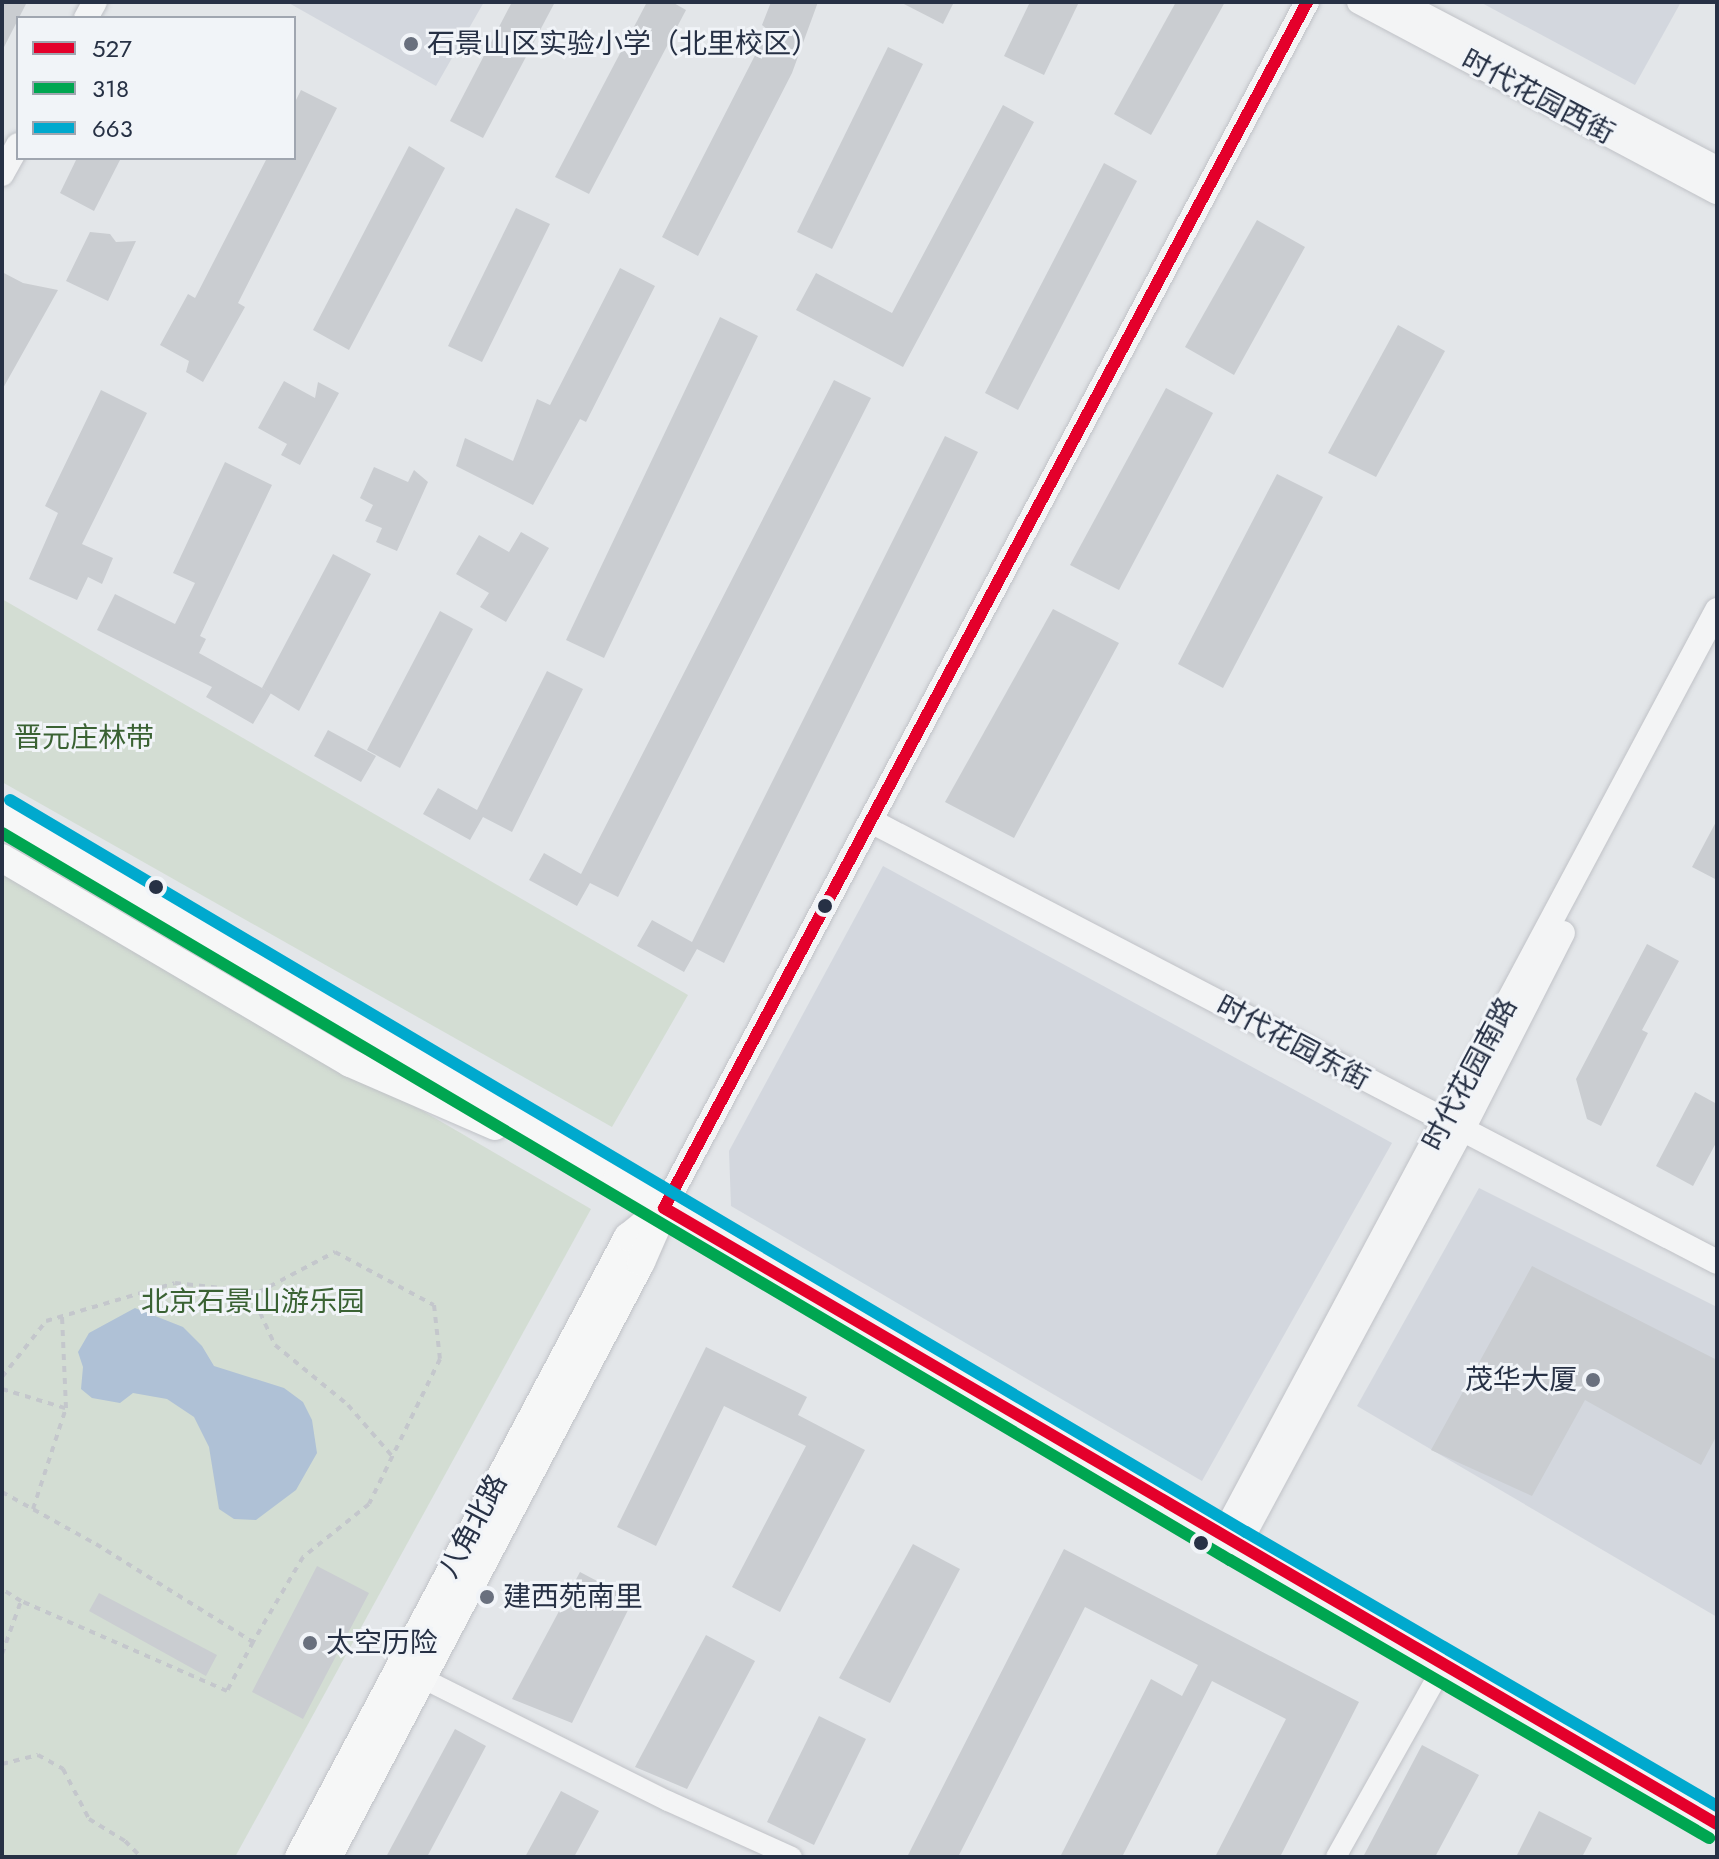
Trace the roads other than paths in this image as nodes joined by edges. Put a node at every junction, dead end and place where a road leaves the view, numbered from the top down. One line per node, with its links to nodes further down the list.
1 (1307, 2): 11 (street, 八角北路)
2 (1359, 2): 7 (street, 时代花园西街)
3 (1399, 2): 5 (street, 时代花园西街)
4 (16, 149): 6 (street)
5 (1717, 168)
6 (2, 174)
7 (1717, 192)
8 (1717, 610): 14 (street, 时代花园南路)
9 (1717, 637): 14 (street, 时代花园南路)
10 (2, 814): 16 (main road)
11 (871, 821): 14 (street, 时代花园东街); 16 (street, 八角北路)
12 (2, 837): 15 (main road)
13 (2, 858): 15 (main road)
14 (1454, 1125): 17 (street, 时代花园东街); 18 (street, 时代花园南路)
15 (495, 1126): 16 (main road)
16 (664, 1208): 18 (street); 20 (main road, 八角北路); 22 (main road, 八角北路)
17 (1717, 1262)
18 (1230, 1541): 19 (street)
19 (1445, 1663): 21 (street); 25 (street)
20 (422, 1678): 23 (main road, 八角北路); 24 (street)
21 (1717, 1824)
22 (299, 1857)
23 (328, 1857)
24 (792, 1857)
25 (1336, 1857)

